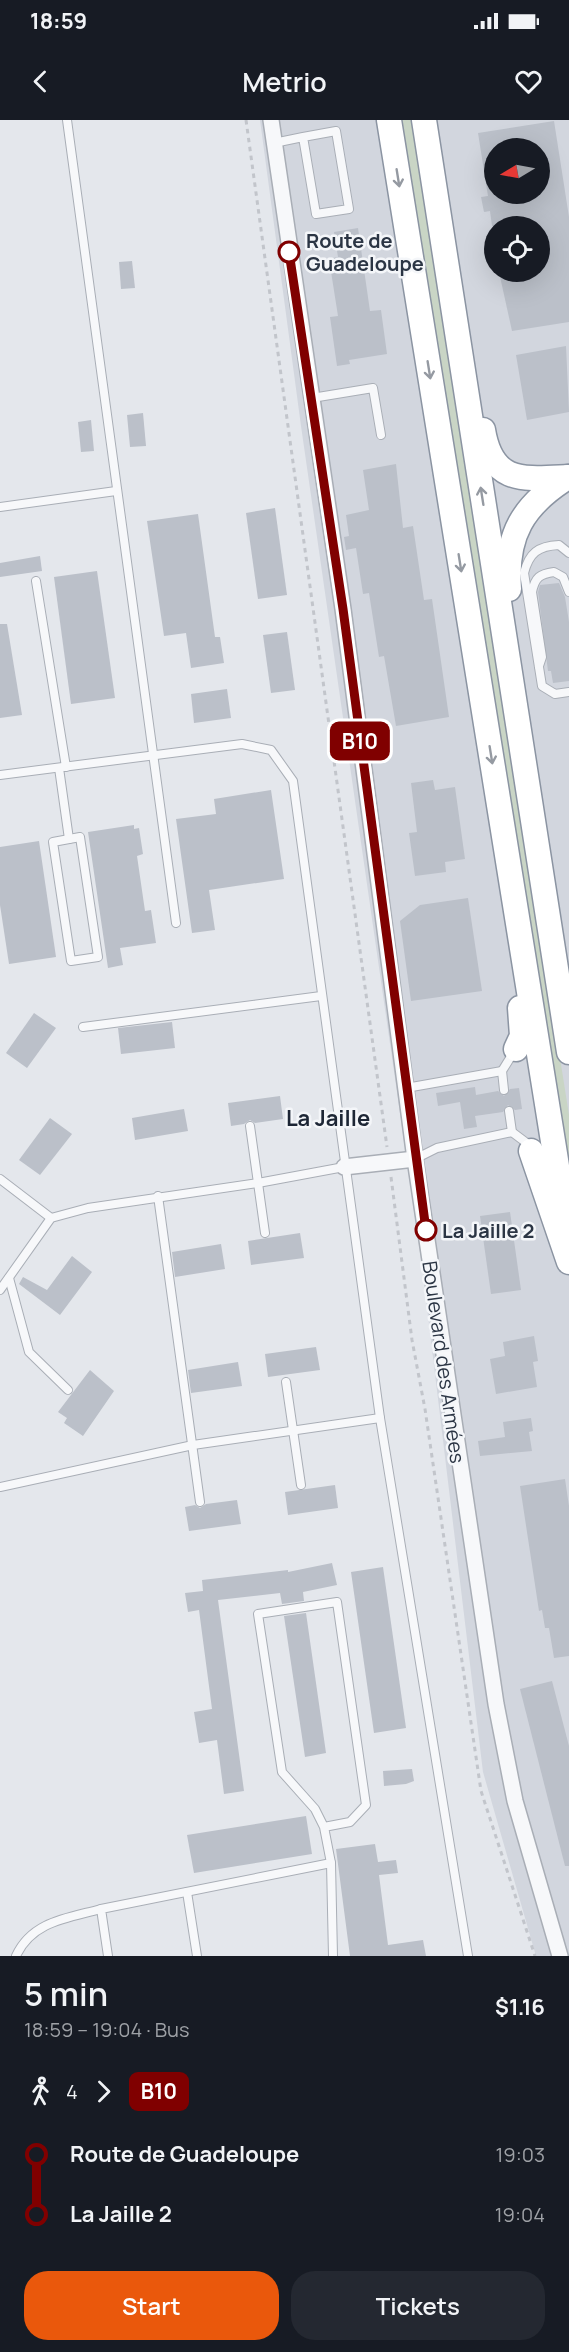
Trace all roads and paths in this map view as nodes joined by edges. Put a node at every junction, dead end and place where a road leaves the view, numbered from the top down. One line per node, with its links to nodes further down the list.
1 (67, 120): 12 (lane)
2 (246, 120): 40 (path)
3 (271, 120): 7 (street, Boulevard des Armées)
4 (389, 120): 24 (highway, one-way to 24)
5 (424, 120): 8 (highway)
6 (303, 137): 6 (lane); 7 (lane)
7 (274, 143): 9 (street, Boulevard des Armées)
8 (437, 194): 11 (highway); 19 (highway, one-way to 8)
9 (312, 398): 10 (lane); 33 (street, Boulevard des Armées)
10 (381, 435)
11 (569, 477): 19 (highway)
12 (116, 491): 13 (lane); 20 (lane)
13 (0, 507)
14 (569, 553): 17 (lane)
15 (36, 581): 21 (lane)
16 (569, 592): 17 (lane)
17 (538, 670): 18 (lane)
18 (569, 692)
19 (523, 753): 23 (highway)
20 (154, 756): 21 (lane); 26 (lane); 28 (lane)
21 (62, 768): 22 (lane); 25 (lane)
22 (0, 776)
23 (532, 814): 27 (highway); 31 (highway)
24 (502, 824): 30 (highway); 47 (highway)
25 (69, 839): 25 (lane)
26 (176, 923)
27 (569, 966)
28 (321, 996): 29 (lane); 41 (lane)
29 (83, 1027)
30 (516, 1048): 32 (lane)
31 (569, 1052)
32 (502, 1071): 33 (lane); 34 (lane)
33 (406, 1088): 39 (street, Boulevard des Armées)
34 (504, 1090)
35 (509, 1111): 37 (lane)
36 (250, 1126): 43 (lane)
37 (512, 1132): 38 (lane); 39 (lane)
38 (531, 1151): 48 (highway)
39 (416, 1159): 40 (street); 69 (street, Boulevard des Armées)
40 (389, 1162): 41 (street); 68 (path)
41 (344, 1167): 43 (lane); 53 (lane)
42 (0, 1179): 45 (lane)
43 (258, 1183): 44 (lane); 46 (lane)
44 (158, 1196): 45 (lane); 55 (lane)
45 (51, 1218): 49 (lane)
46 (265, 1233)
47 (569, 1241)
48 (569, 1262)
49 (9, 1278): 50 (lane); 52 (lane)
50 (0, 1290)
51 (286, 1382): 54 (lane)
52 (68, 1390)
53 (380, 1418): 54 (lane); 67 (lane)
54 (293, 1431): 55 (lane); 56 (lane)
55 (193, 1445): 57 (lane); 58 (lane)
56 (301, 1485)
57 (0, 1487)
58 (200, 1502)
59 (324, 1827): 59 (lane); 60 (lane)
60 (331, 1863): 61 (lane); 66 (lane)
61 (187, 1892): 62 (lane); 65 (lane)
62 (101, 1909): 63 (lane); 64 (lane)
63 (16, 1956)
64 (108, 1956)
65 (197, 1956)
66 (333, 1956)
67 (468, 1956)
68 (536, 1956)
69 (560, 1956)

